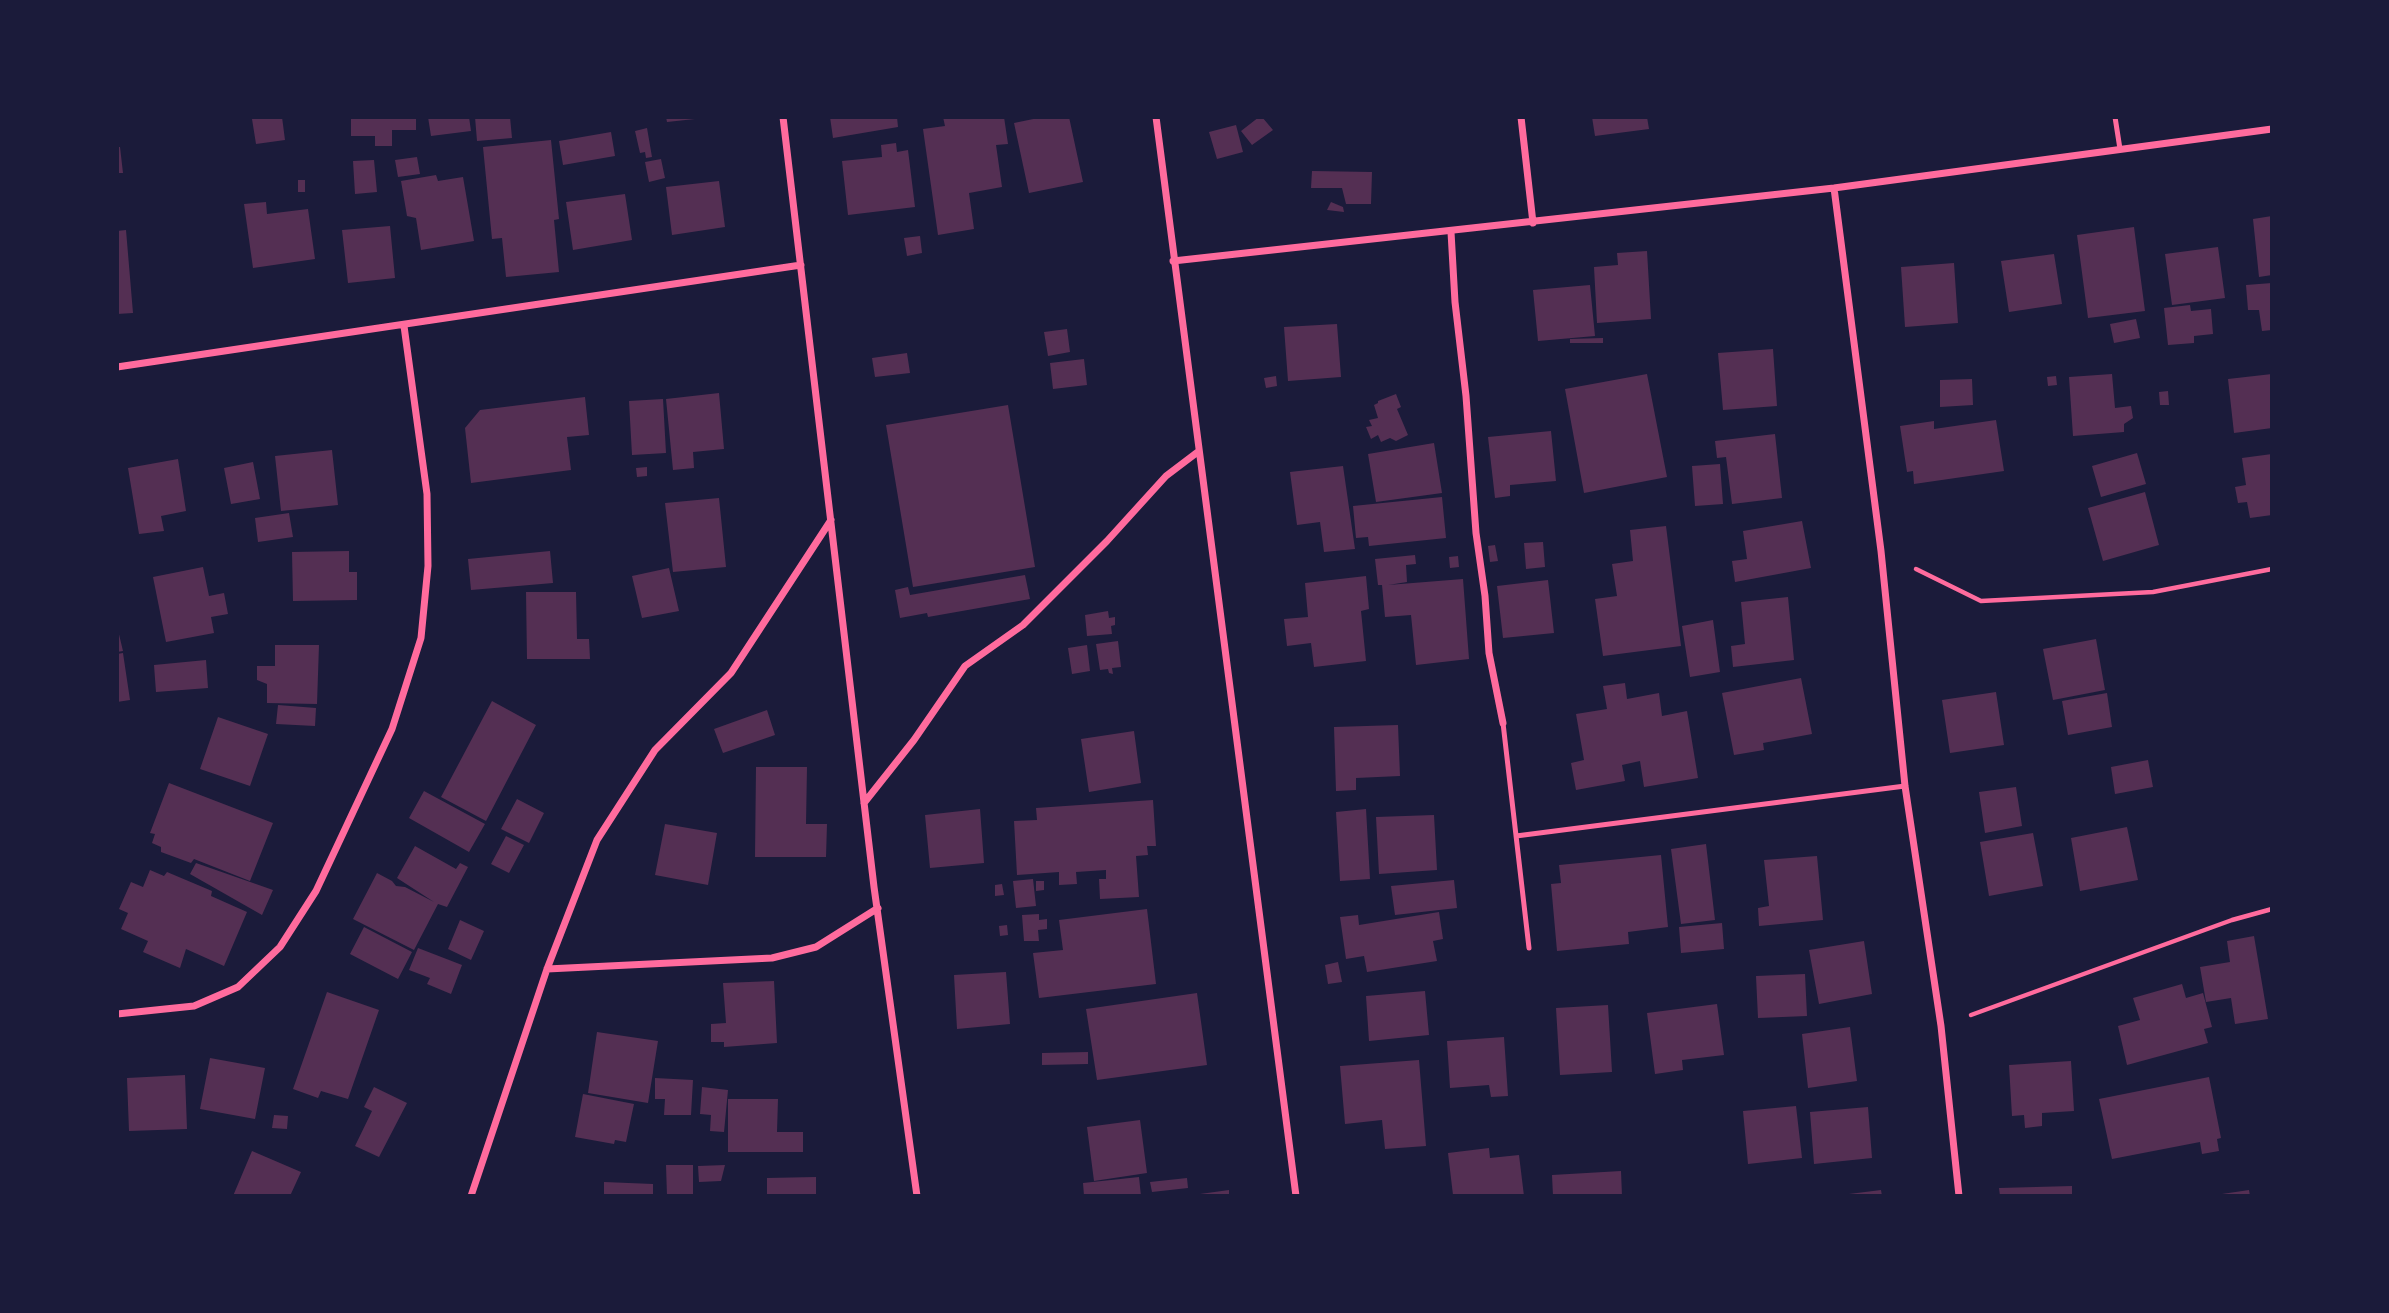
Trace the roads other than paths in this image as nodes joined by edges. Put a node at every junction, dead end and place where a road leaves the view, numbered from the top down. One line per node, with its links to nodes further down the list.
1 (783, 117): 11 (street)
2 (1156, 117): 10 (street)
3 (1521, 117): 8 (street)
4 (2115, 117): 6 (lane)
5 (2272, 130): 6 (street)
6 (2120, 149): 7 (street)
7 (1835, 188): 8 (street); 17 (street)
8 (1533, 223): 9 (street)
9 (1451, 232): 10 (street); 16 (street)
10 (1173, 261): 14 (street)
11 (801, 265): 12 (street); 15 (street)
12 (404, 326): 13 (street); 23 (street)
13 (117, 368)
14 (1199, 451): 18 (street); 26 (street)
15 (831, 520): 18 (street); 22 (street)
16 (1503, 723): 19 (lane)
17 (1905, 786): 19 (lane); 27 (street)
18 (864, 803): 20 (street)
19 (1516, 836): 21 (lane)
20 (878, 908): 22 (street); 25 (street)
21 (1529, 948)
22 (547, 969): 24 (street)
23 (117, 1014)
24 (471, 1196)
25 (917, 1196)
26 (1296, 1196)
27 (1959, 1196)

